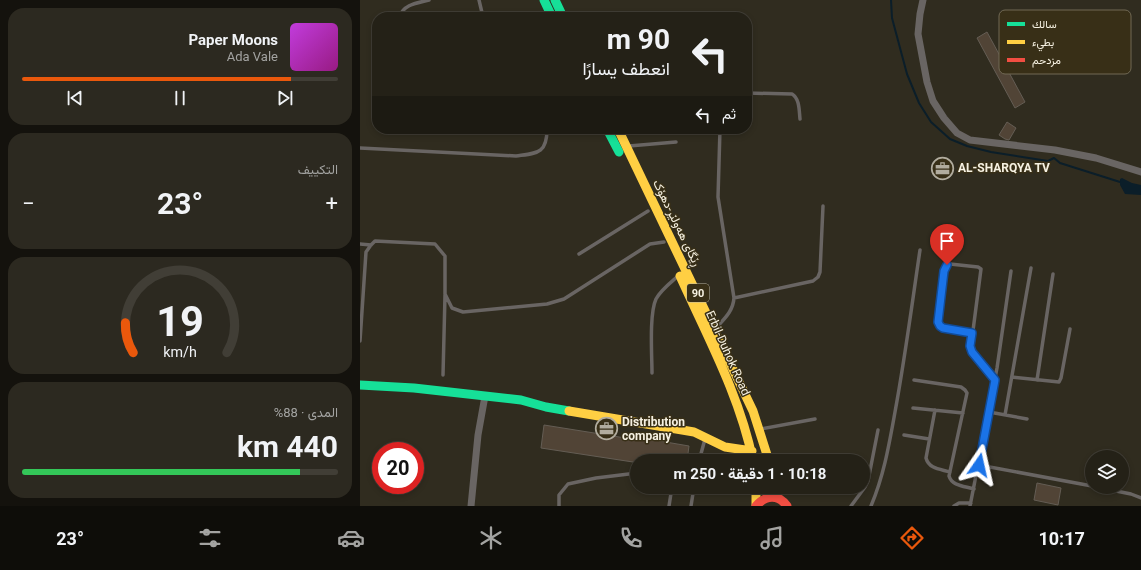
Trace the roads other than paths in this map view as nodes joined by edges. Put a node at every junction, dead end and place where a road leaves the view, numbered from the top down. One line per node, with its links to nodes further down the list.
1 (429, 0): 6 (lane)
2 (479, 0): 7 (lane)
3 (544, 0): 8 (main road)
4 (555, 0): 9 (main road)
5 (923, 0): 19 (street)
6 (402, 12)
7 (482, 12)
8 (550, 12)
9 (561, 12)
10 (752, 93): 11 (lane)
11 (800, 119)
12 (547, 134): 18 (lane)
13 (610, 134): 21 (main road, Erbil-Duhok Road / 90)
14 (620, 134): 17 (main road, ڕێگای هەولێر-دهۆک / 90)
15 (720, 134): 32 (lane)
16 (676, 142): 17 (lane)
17 (626, 147): 34 (main road, ڕێگای هەولێر-دهۆک / 90)
18 (360, 148)
19 (1141, 172)
20 (823, 206): 32 (lane)
21 (648, 211): 22 (main road, Erbil-Duhok Road / 90); 26 (lane)
22 (664, 242): 30 (main road, Erbil-Duhok Road / 90); 31 (lane)
23 (360, 244): 24 (lane)
24 (371, 245): 31 (lane); 36 (lane)
25 (920, 250): 79 (lane)
26 (579, 254)
27 (1031, 268): 39 (lane)
28 (1012, 271): 41 (lane)
29 (1053, 274): 42 (lane)
30 (679, 275): 37 (lane); 57 (main road, Erbil-Duhok Road / 90)
31 (445, 294): 38 (lane)
32 (734, 298): 34 (lane)
33 (1070, 329): 42 (lane)
34 (715, 330): 52 (main road, ڕێگای هەولێر-دهۆک / 90)
35 (972, 333): 35 (lane); 41 (lane)
36 (360, 341)
37 (652, 373)
38 (442, 375)
39 (1012, 377): 42 (lane); 49 (lane)
40 (914, 380): 48 (lane)
41 (995, 380): 47 (lane)
42 (1037, 380)
43 (360, 385): 44 (main road)
44 (485, 396): 55 (main road); 73 (street)
45 (913, 408): 46 (lane)
46 (934, 410): 48 (lane); 56 (lane)
47 (989, 412): 49 (lane); 61 (lane)
48 (962, 413): 62 (lane)
49 (1005, 415): 50 (lane)
50 (1028, 419)
51 (815, 420): 52 (lane)
52 (758, 429): 60 (main road, ڕێگای هەولێر-دهۆک / 90)
53 (878, 430): 78 (lane)
54 (904, 435): 56 (lane)
55 (705, 438): 57 (main road); 58 (lane)
56 (929, 439): 62 (lane)
57 (752, 451): 59 (main road, Erbil-Duhok Road / 90)
58 (701, 454)
59 (752, 454)
60 (767, 454)
61 (979, 465): 64 (lane); 65 (lane)
62 (950, 472): 65 (lane)
63 (630, 474): 74 (lane)
64 (1085, 485)
65 (974, 489): 72 (lane)
66 (671, 494): 75 (lane)
67 (693, 494): 76 (lane)
68 (756, 494): 77 (main road)
69 (1129, 494): 70 (lane)
70 (1141, 498)
71 (784, 503): 77 (main road)
72 (971, 505): 80 (lane)
73 (471, 506)
74 (559, 506)
75 (669, 506)
76 (691, 506)
77 (756, 506)
78 (851, 506)
79 (872, 506)
80 (954, 506)

